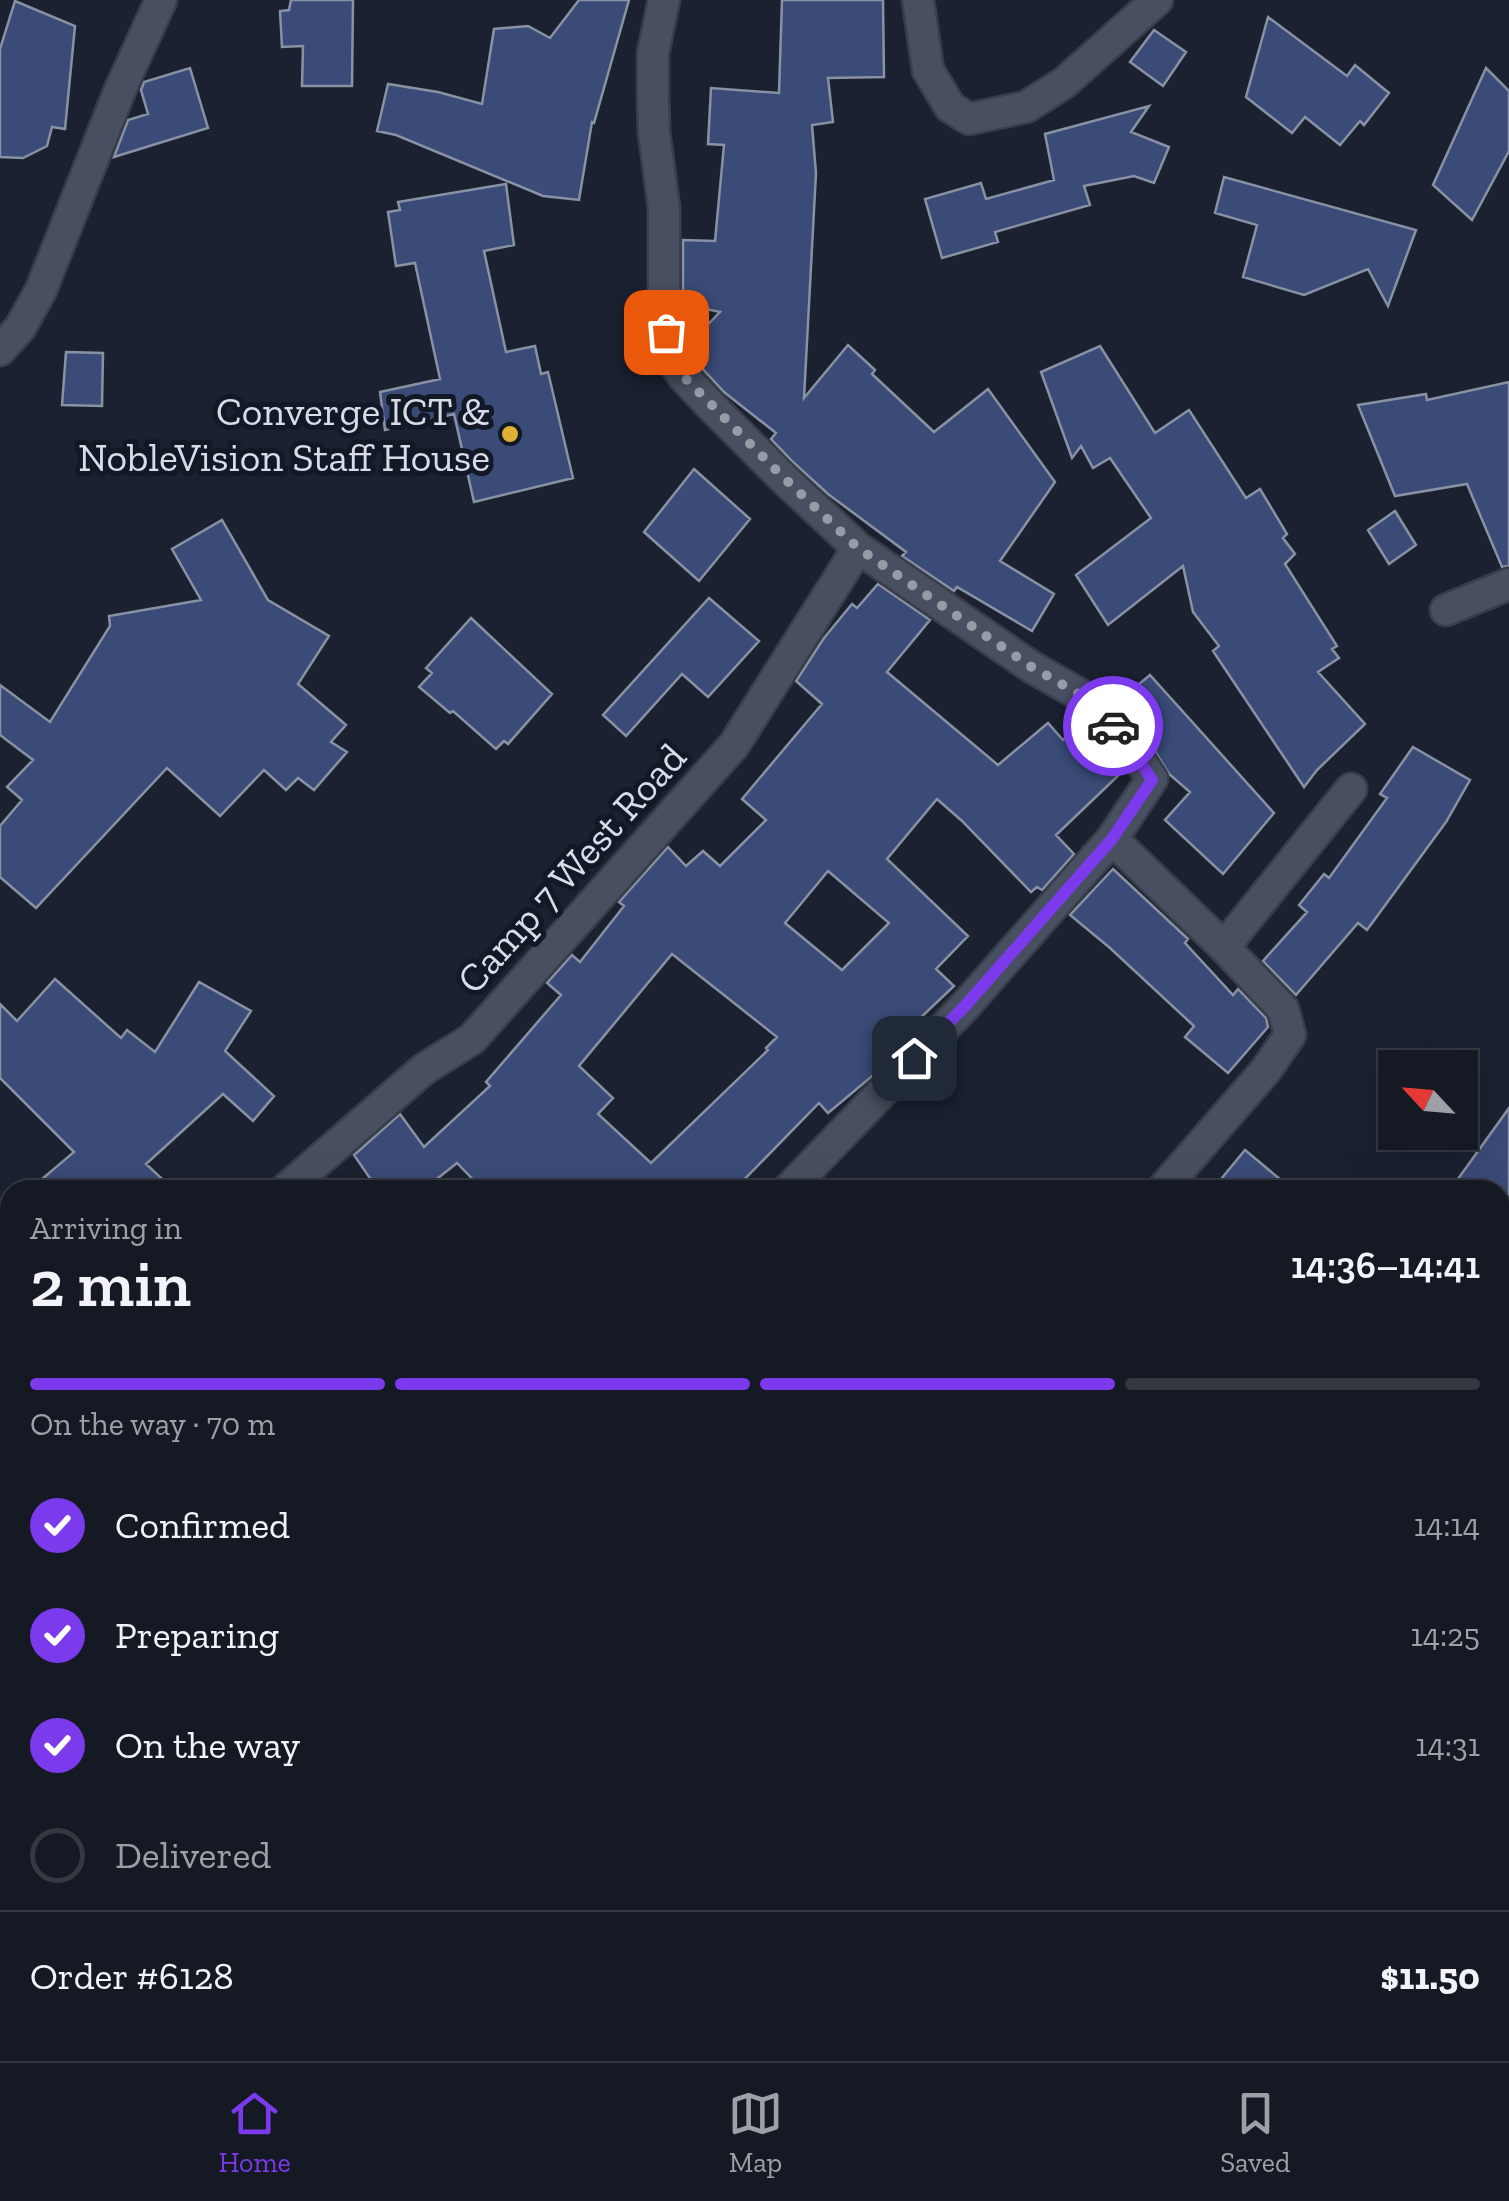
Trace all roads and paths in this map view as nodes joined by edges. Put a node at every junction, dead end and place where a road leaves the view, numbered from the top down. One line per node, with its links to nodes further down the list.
1 (162, 0): 5 (street)
2 (664, 0): 6 (street)
3 (918, 0): 4 (street)
4 (1158, 0)
5 (0, 350)
6 (858, 548): 10 (street); 12 (street, Camp 7 West Road)
7 (1509, 584): 8 (street)
8 (1446, 610)
9 (1351, 789): 11 (street)
10 (1112, 839): 11 (street); 13 (street)
11 (1224, 947): 14 (street)
12 (296, 1180)
13 (798, 1180)
14 (1171, 1180)

